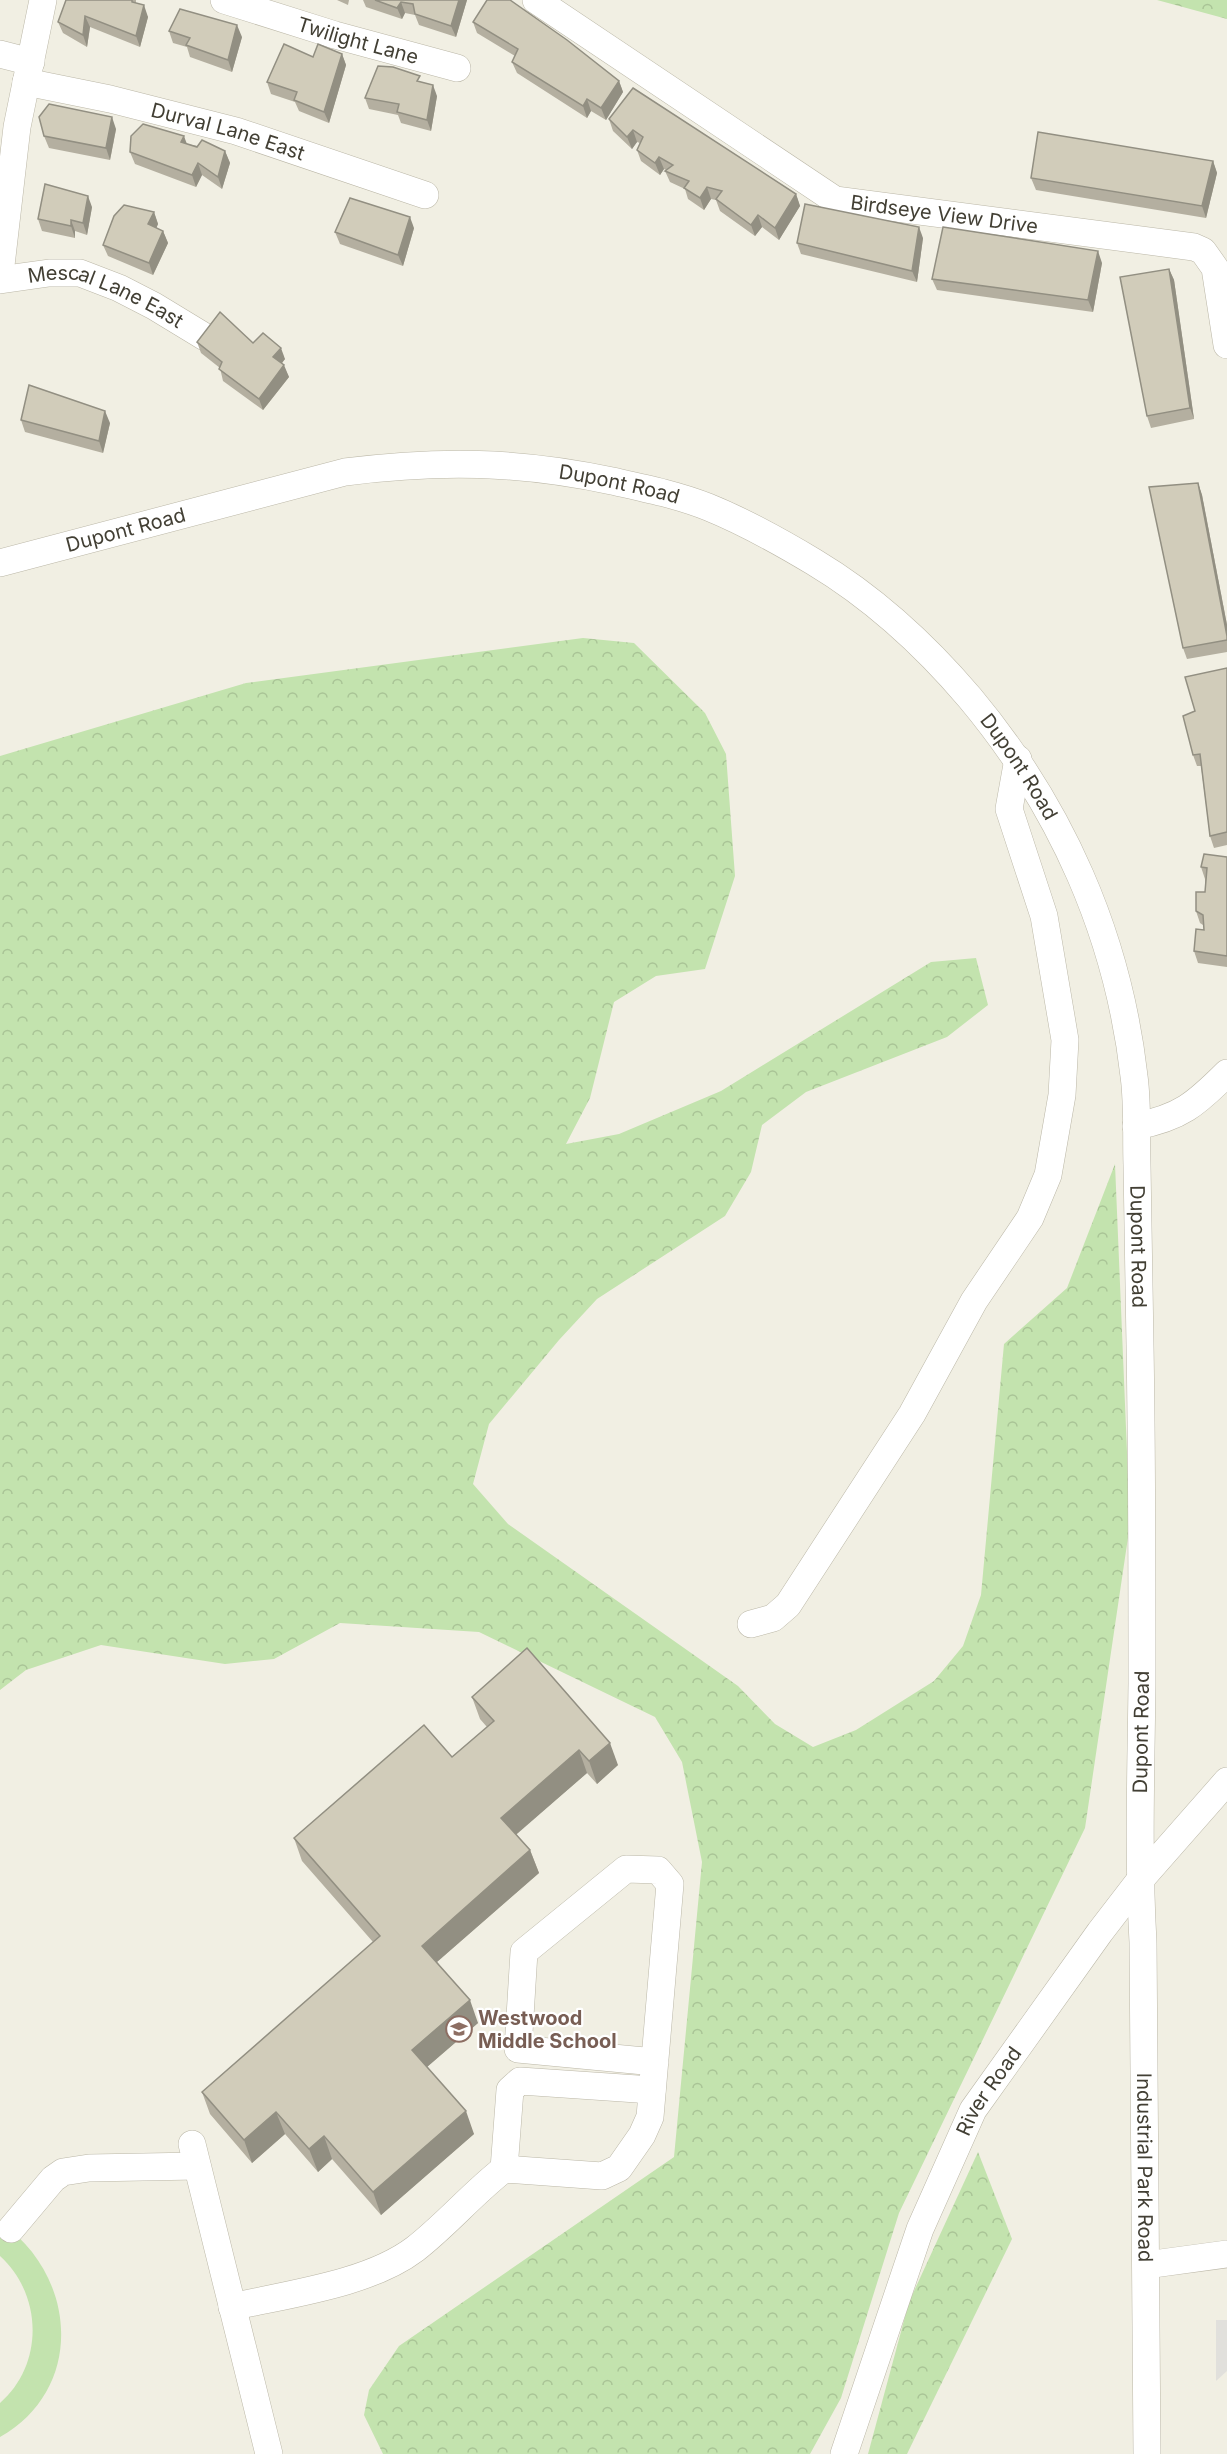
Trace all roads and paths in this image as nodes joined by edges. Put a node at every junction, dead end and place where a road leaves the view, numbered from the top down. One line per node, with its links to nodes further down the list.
1 (43, 0): 6 (street)
2 (224, 0): 5 (street, Twilight Lane)
3 (536, 0): 12 (street, Birdseye View Drive)
4 (0, 54): 6 (street, Durval Lane East)
5 (457, 68)
6 (29, 72): 7 (street, Durval Lane East); 8 (street)
7 (425, 195)
8 (4, 200): 9 (street)
9 (0, 274)
10 (0, 280): 11 (street, Mescal Lane East)
11 (205, 337)
12 (1227, 345)
13 (0, 564): 14 (street, Dupont Road)
14 (1018, 759): 16 (street, Dupont Road); 17 (street)
15 (1227, 1073): 16 (street)
16 (1136, 1126): 19 (street, Dupont Road)
17 (751, 1624)
18 (1227, 1781): 19 (street, River Road)
19 (1140, 1880): 25 (street, Industrial Park Road); 28 (street, River Road)
20 (655, 2062): 20 (street); 21 (street)
21 (652, 2090): 22 (street); 22 (street)
22 (504, 2169): 26 (street)
23 (11, 2229): 26 (street)
24 (1227, 2254): 25 (street)
25 (1146, 2265): 29 (street, Industrial Park Road)
26 (232, 2307): 27 (street)
27 (269, 2454)
28 (844, 2454)
29 (1147, 2454)

